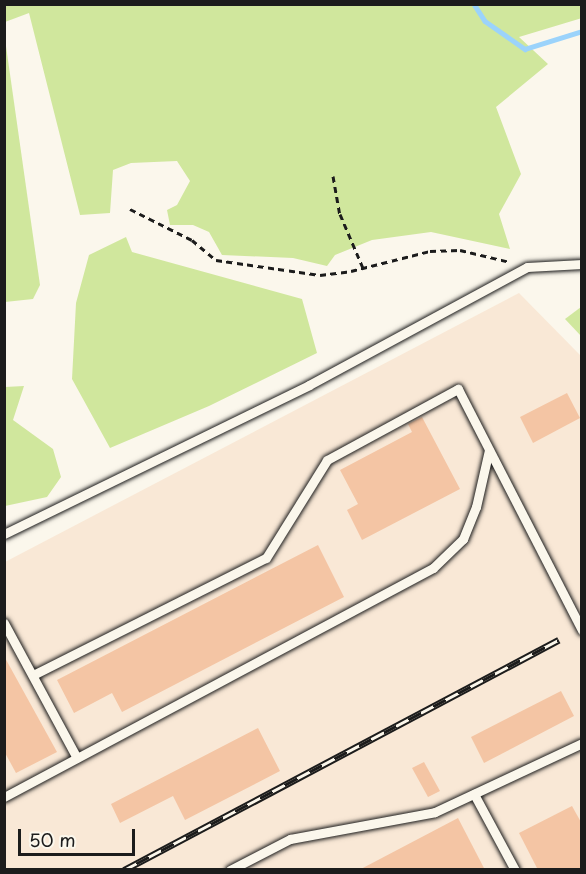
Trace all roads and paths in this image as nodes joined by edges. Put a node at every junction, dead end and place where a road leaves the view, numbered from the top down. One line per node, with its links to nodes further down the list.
1 (333, 176): 5 (path)
2 (130, 209): 5 (path)
3 (582, 264): 4 (lane)
4 (527, 267): 5 (path); 7 (lane)
5 (363, 268)
6 (489, 450): 9 (lane); 10 (lane); 12 (lane)
7 (4, 534)
8 (4, 623): 10 (lane)
9 (582, 630)
10 (34, 674): 12 (lane)
11 (582, 743): 13 (lane)
12 (77, 758): 14 (lane)
13 (474, 794): 15 (lane); 16 (lane)
14 (4, 797)
15 (230, 870)
16 (515, 870)

